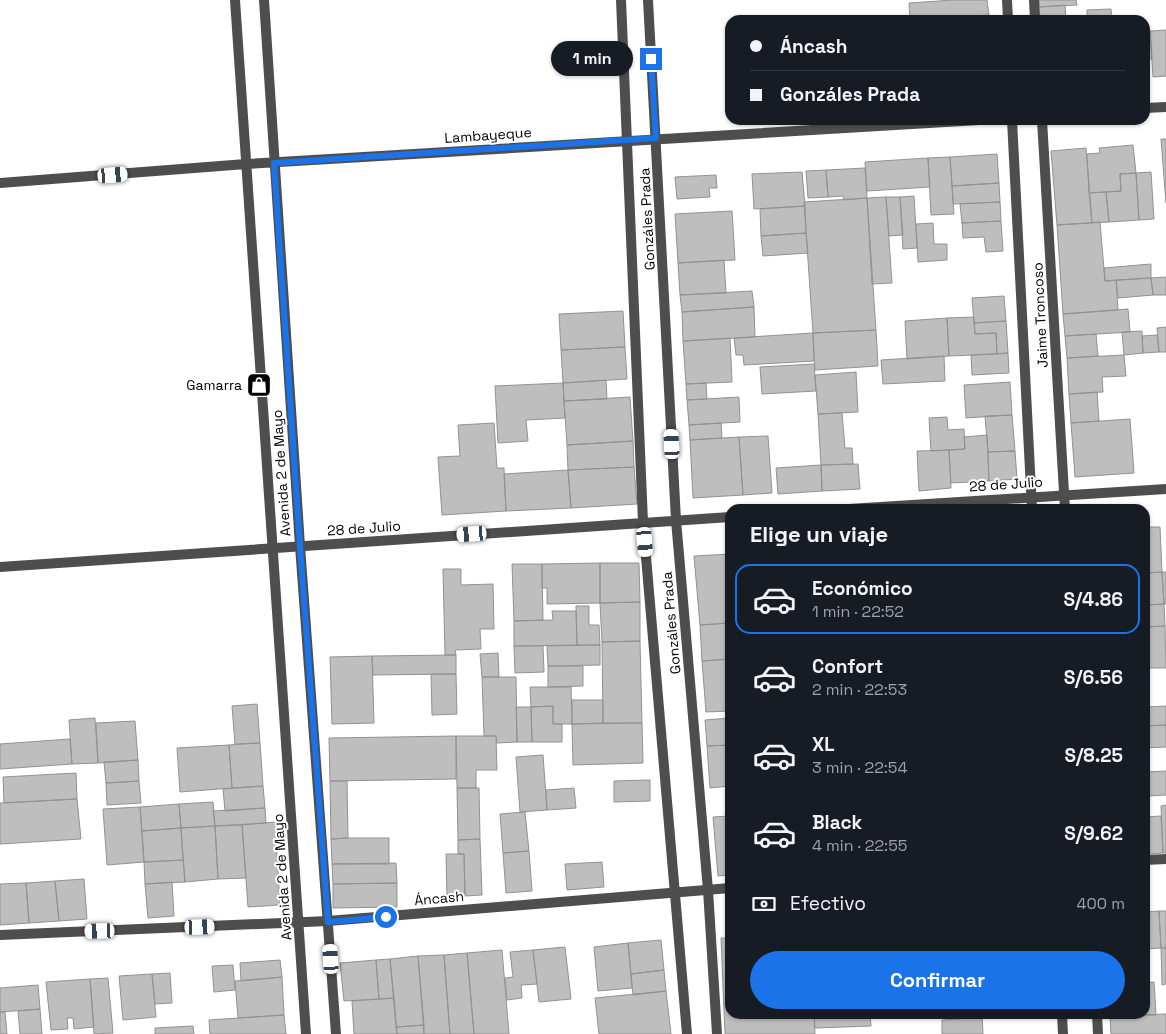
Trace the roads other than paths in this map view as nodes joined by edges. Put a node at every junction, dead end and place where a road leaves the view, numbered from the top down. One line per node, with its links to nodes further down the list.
1 (235, 0): 17 (street, Avenida 2 de Mayo)
2 (264, 0): 16 (street, Avenida 2 de Mayo)
3 (620, 0): 15 (street, Gonzáles Prada)
4 (648, 0): 14 (street, Gonzáles Prada)
5 (1007, 0): 7 (street)
6 (1034, 0): 8 (street)
7 (1008, 15)
8 (1035, 15)
9 (1166, 107): 10 (street)
10 (1150, 108)
11 (889, 125): 14 (street, Lambayeque)
12 (1012, 125): 21 (street, Jaime Troncoso)
13 (1042, 125): 20 (street, Jaime Troncoso)
14 (656, 138): 15 (street, Lambayeque); 26 (street, Gonzáles Prada)
15 (627, 140): 16 (street, Lambayeque); 27 (street, Gonzáles Prada)
16 (274, 163): 17 (street, Lambayeque); 28 (street, Avenida 2 de Mayo)
17 (246, 164): 18 (street, Lambayeque); 29 (street, Avenida 2 de Mayo)
18 (0, 183)
19 (1166, 488): 20 (street, 28 de Julio)
20 (1064, 494): 21 (street, 28 de Julio); 24 (street, Jaime Troncoso)
21 (1031, 496): 22 (street, 28 de Julio); 23 (street, Jaime Troncoso)
22 (918, 504)
23 (1032, 504)
24 (1065, 504)
25 (725, 517): 26 (street, 28 de Julio)
26 (676, 520): 27 (street, 28 de Julio); 34 (street, Gonzáles Prada)
27 (643, 522): 28 (street, 28 de Julio); 35 (street, Gonzáles Prada)
28 (300, 546): 29 (street, 28 de Julio); 36 (street, Avenida 2 de Mayo)
29 (271, 547): 30 (street, 28 de Julio); 37 (street, Avenida 2 de Mayo)
30 (0, 567)
31 (1166, 859): 32 (street)
32 (1150, 860)
33 (725, 888): 34 (street, Áncash)
34 (708, 890): 35 (street, Áncash); 44 (street, Gonzáles Prada)
35 (675, 892): 36 (street, Áncash); 43 (street, Gonzáles Prada)
36 (328, 922): 37 (street, Áncash); 42 (street, Avenida 2 de Mayo)
37 (299, 923): 38 (street, Áncash); 41 (street, Avenida 2 de Mayo)
38 (0, 935)
39 (1062, 1019): 45 (street)
40 (1097, 1019): 46 (street)
41 (306, 1034)
42 (336, 1034)
43 (687, 1034)
44 (717, 1034)
45 (1062, 1034)
46 (1098, 1034)

